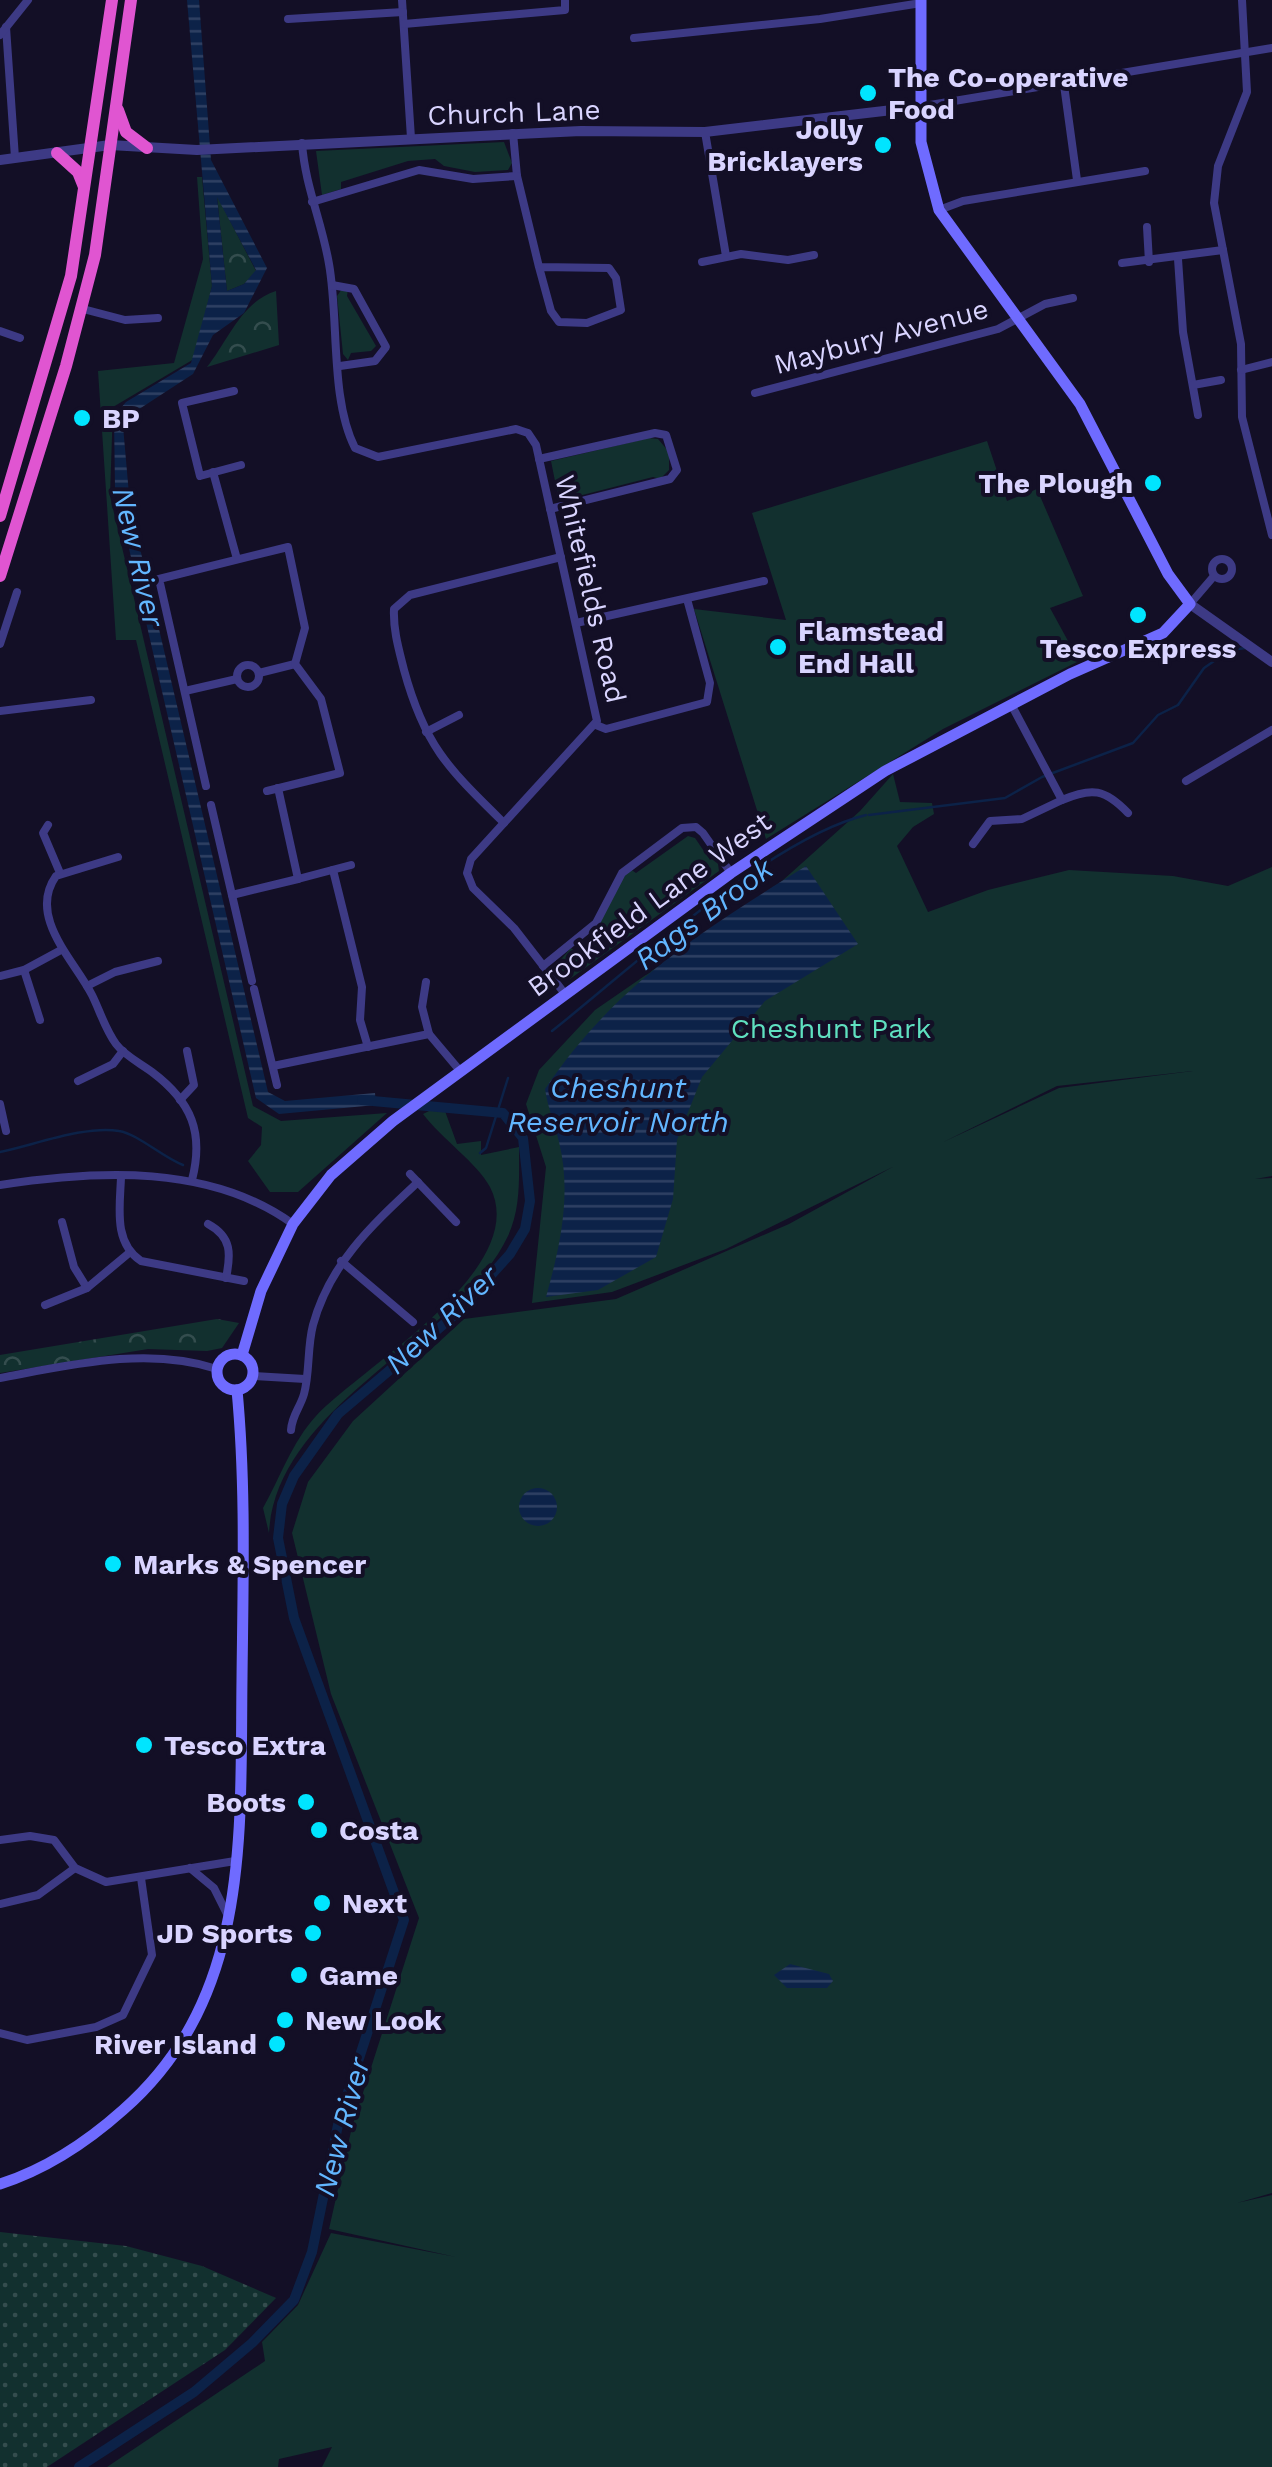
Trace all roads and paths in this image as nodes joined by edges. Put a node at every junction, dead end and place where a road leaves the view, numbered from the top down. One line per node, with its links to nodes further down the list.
1 (28, 0): 11 (street)
2 (112, 0): 24 (highway)
3 (131, 0): 16 (highway)
4 (402, 0): 8 (street)
5 (565, 0): 10 (street)
6 (1242, 0): 14 (street)
7 (921, 1): 12 (street); 17 (main road)
8 (403, 12): 9 (street); 10 (street)
9 (288, 18)
10 (404, 24): 20 (street)
11 (3, 31): 26 (street)
12 (634, 38)
13 (1272, 48): 14 (street)
14 (1243, 52): 15 (street); 35 (street)
15 (1064, 85): 17 (street); 30 (street)
16 (116, 103): 22 (highway); 23 (highway)
17 (918, 107): 18 (street, Church Lane); 33 (main road)
18 (705, 132): 19 (street, Church Lane); 37 (street)
19 (513, 134): 20 (street, Church Lane); 29 (street)
20 (410, 138): 21 (street, Church Lane)
21 (302, 143): 23 (street, Church Lane); 32 (street, Whitefields Road)
22 (110, 146): 23 (street, Church Lane); 24 (street, Church Lane); 45 (highway)
23 (147, 148)
24 (91, 149): 25 (street); 31 (highway)
25 (58, 153): 26 (street); 31 (highway)
26 (15, 158): 27 (street)
27 (0, 160)
28 (1145, 171): 30 (street)
29 (517, 176): 32 (street); 42 (street)
30 (1077, 180): 33 (street)
31 (86, 189): 62 (highway)
32 (312, 202): 43 (street, Whitefields Road)
33 (939, 210): 47 (main road)
34 (1147, 227): 40 (street)
35 (1223, 250): 38 (street); 52 (street)
36 (814, 255): 37 (street)
37 (726, 256): 39 (street)
38 (1178, 259): 40 (street); 54 (street)
39 (702, 262)
40 (1150, 262): 41 (street)
41 (1122, 263)
42 (540, 267): 42 (street)
43 (332, 285): 51 (street, Whitefields Road); 51 (street)
44 (1073, 298): 47 (street, Maybury Avenue)
45 (82, 309): 46 (street); 66 (highway)
46 (158, 318)
47 (1019, 321): 56 (street, Maybury Avenue); 71 (main road)
48 (0, 331): 49 (street)
49 (20, 338)
50 (1272, 362): 52 (street)
51 (340, 366): 58 (street, Whitefields Road)
52 (1241, 370): 63 (street)
53 (1221, 380): 54 (street)
54 (1193, 385): 57 (street)
55 (234, 391): 60 (street)
56 (755, 393)
57 (1198, 415)
58 (539, 460): 61 (street, Whitefields Road); 61 (street)
59 (241, 465): 60 (street)
60 (213, 472): 65 (street)
61 (550, 509): 64 (street, Whitefields Road)
62 (0, 516)
63 (1272, 535)
64 (561, 556): 72 (street, Whitefields Road); 85 (street)
65 (238, 560): 75 (street); 78 (street)
66 (0, 576)
67 (1214, 576): 71 (street)
68 (764, 582): 70 (street)
69 (18, 592): 73 (street)
70 (687, 599): 72 (street); 83 (street)
71 (1190, 604): 74 (street); 80 (main road, Brookfield Lane West)
72 (576, 623): 83 (street, Whitefields Road)
73 (0, 644)
74 (1269, 661)
75 (296, 664): 76 (street); 88 (street)
76 (258, 673): 77 (street); 77 (street)
77 (237, 678): 78 (street)
78 (184, 691): 87 (street)
79 (91, 700): 81 (street)
80 (1011, 704): 90 (street); 100 (main road, Brookfield Lane West)
81 (0, 710)
82 (459, 715): 85 (street)
83 (596, 725): 93 (street, Whitefields Road)
84 (1272, 730): 86 (street)
85 (426, 732): 93 (street)
86 (1186, 781)
87 (206, 786)
88 (278, 788): 89 (street); 101 (street)
89 (267, 790)
90 (1062, 800): 92 (street); 95 (street)
91 (211, 805): 102 (street)
92 (1128, 813)
93 (504, 823): 105 (street, Whitefields Road)
94 (48, 825): 99 (street)
95 (973, 844)
96 (118, 858): 99 (street)
97 (351, 865): 98 (street)
98 (333, 870): 101 (street); 113 (street)
99 (60, 872): 103 (street)
100 (731, 873): 105 (street); 110 (main road, Brookfield Lane West)
101 (298, 879): 102 (street)
102 (232, 896): 116 (street)
103 (61, 950): 106 (street); 109 (street)
104 (158, 961): 109 (street)
105 (543, 966): 110 (street, Whitefields Road)
106 (24, 970): 107 (street); 111 (street)
107 (0, 976)
108 (426, 982): 112 (street)
109 (87, 986): 114 (street)
110 (565, 994): 117 (main road, Brookfield Lane West)
111 (40, 1020)
112 (428, 1034): 113 (street); 117 (street)
113 (368, 1047): 116 (street)
114 (123, 1051): 118 (street); 120 (street)
115 (187, 1051): 120 (street)
116 (273, 1066): 119 (street)
117 (461, 1072): 131 (main road, Brookfield Lane West)
118 (78, 1082)
119 (277, 1084)
120 (180, 1100): 125 (street)
121 (0, 1104): 122 (street)
122 (6, 1131)
123 (410, 1174): 126 (street)
124 (121, 1177): 125 (street); 127 (street); 132 (street)
125 (192, 1180): 131 (street)
126 (418, 1182): 129 (street); 133 (street)
127 (0, 1185)
128 (62, 1222): 136 (street)
129 (456, 1222)
130 (208, 1224): 134 (street)
131 (293, 1224): 139 (main road, Brookfield Lane West)
132 (129, 1253): 134 (street); 136 (street)
133 (341, 1262): 138 (street); 143 (street)
134 (226, 1278): 135 (street)
135 (244, 1282)
136 (87, 1288): 137 (street)
137 (45, 1305)
138 (413, 1322)
139 (242, 1355): 140 (main road); 141 (main road)
140 (217, 1370): 142 (street); 144 (main road)
141 (252, 1376): 143 (street); 144 (main road)
142 (0, 1378)
143 (305, 1379): 145 (street)
144 (237, 1390): 147 (main road)
145 (291, 1430)
146 (0, 1840): 148 (street)
147 (235, 1861): 149 (street); 152 (main road)
148 (75, 1868): 150 (street); 151 (street)
149 (190, 1868): 150 (street); 152 (street)
150 (141, 1878): 153 (street)
151 (0, 1904)
152 (228, 1916): 154 (main road)
153 (0, 2033)
154 (0, 2184)

